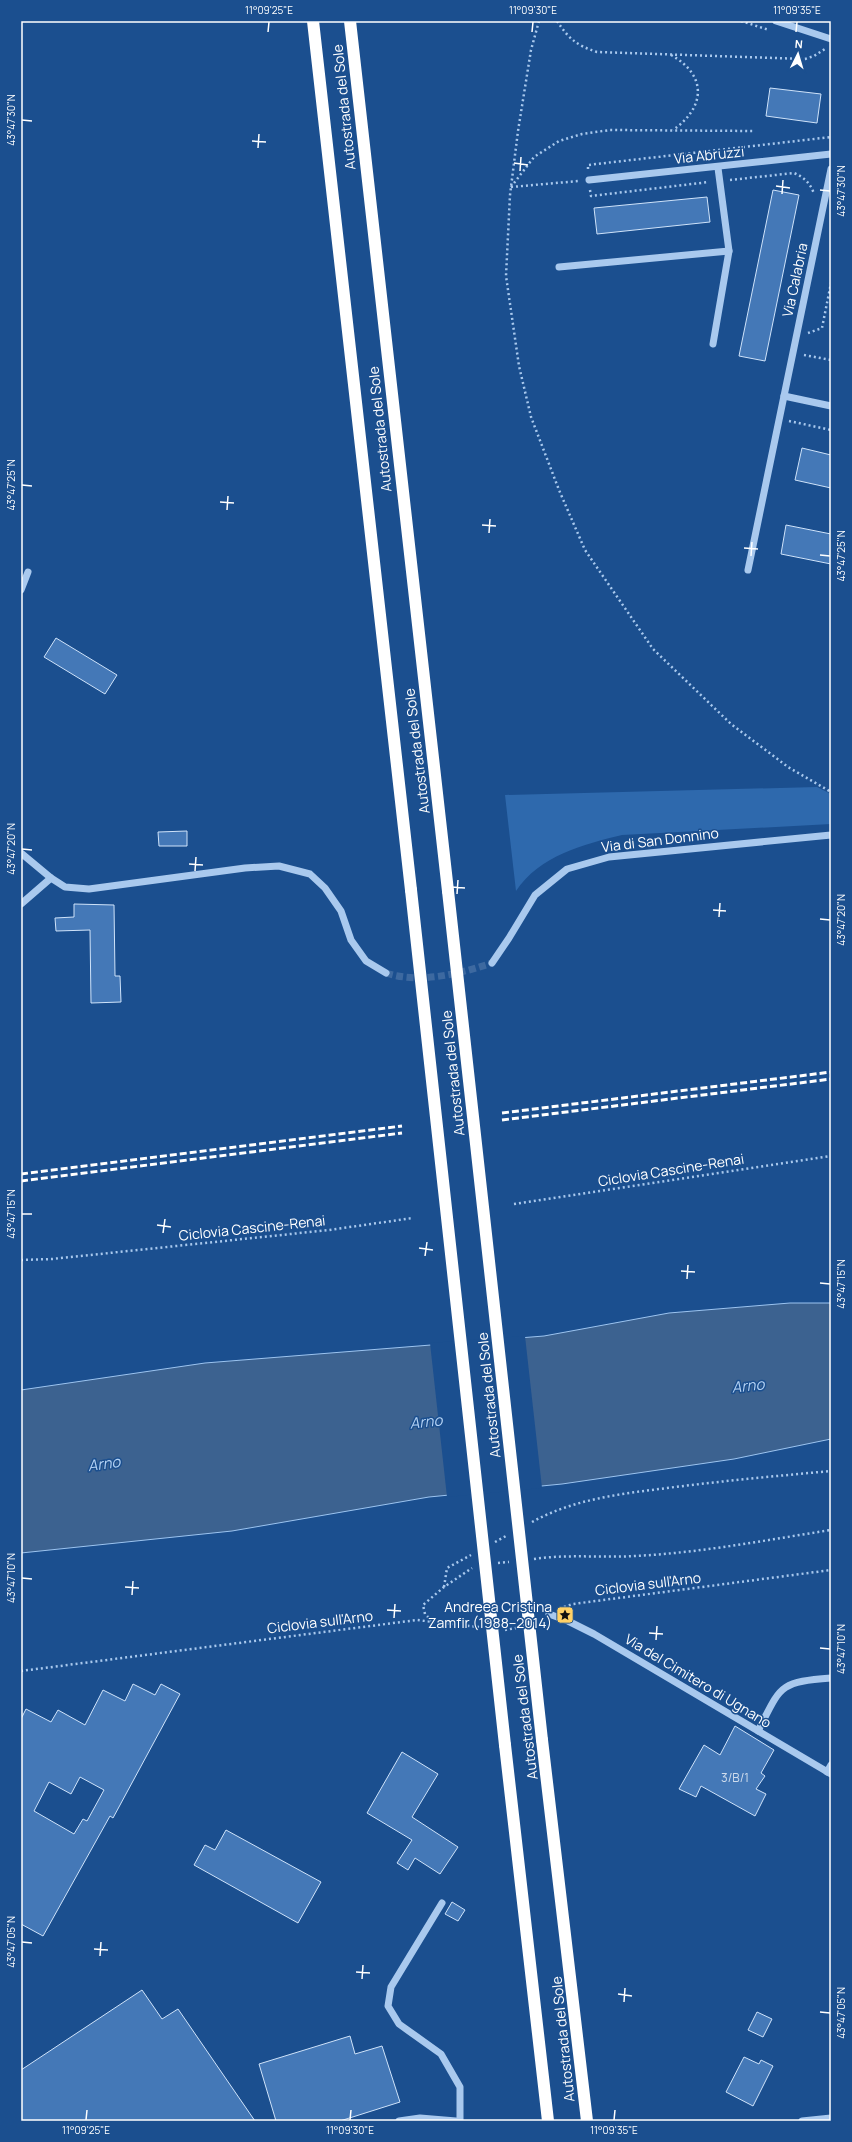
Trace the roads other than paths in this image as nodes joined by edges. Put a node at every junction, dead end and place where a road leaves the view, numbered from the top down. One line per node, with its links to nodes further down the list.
1 (313, 21): 33 (highway, Autostrada del Sole, bridge)
2 (350, 21): 34 (highway, Autostrada del Sole, bridge)
3 (776, 21): 4 (street)
4 (831, 39)
5 (831, 154): 6 (street, Via Abruzzi)
6 (718, 168): 8 (street, Via Abruzzi); 9 (street)
7 (831, 169): 12 (street, Via Calabria)
8 (589, 180)
9 (729, 251): 10 (street); 11 (street)
10 (559, 267)
11 (713, 344)
12 (784, 396): 13 (street); 14 (street, Via Calabria)
13 (831, 406)
14 (748, 570)
15 (28, 572): 16 (street)
16 (21, 590)
17 (831, 835): 21 (street, Via di San Donnino)
18 (21, 853): 19 (street)
19 (51, 878): 20 (street); 22 (street)
20 (21, 904)
21 (492, 963)
22 (386, 973)
23 (549, 1614): 25 (street, Via del Cimitero di Ugnano)
24 (831, 1678): 25 (street)
25 (758, 1731): 27 (street, Via del Cimitero di Ugnano)
26 (831, 1765): 27 (street)
27 (829, 1773)
28 (442, 1903): 32 (street)
29 (831, 2118): 35 (street)
30 (400, 2121): 31 (street)
31 (456, 2121)
32 (460, 2121)
33 (548, 2121)
34 (587, 2121)
35 (802, 2121)

